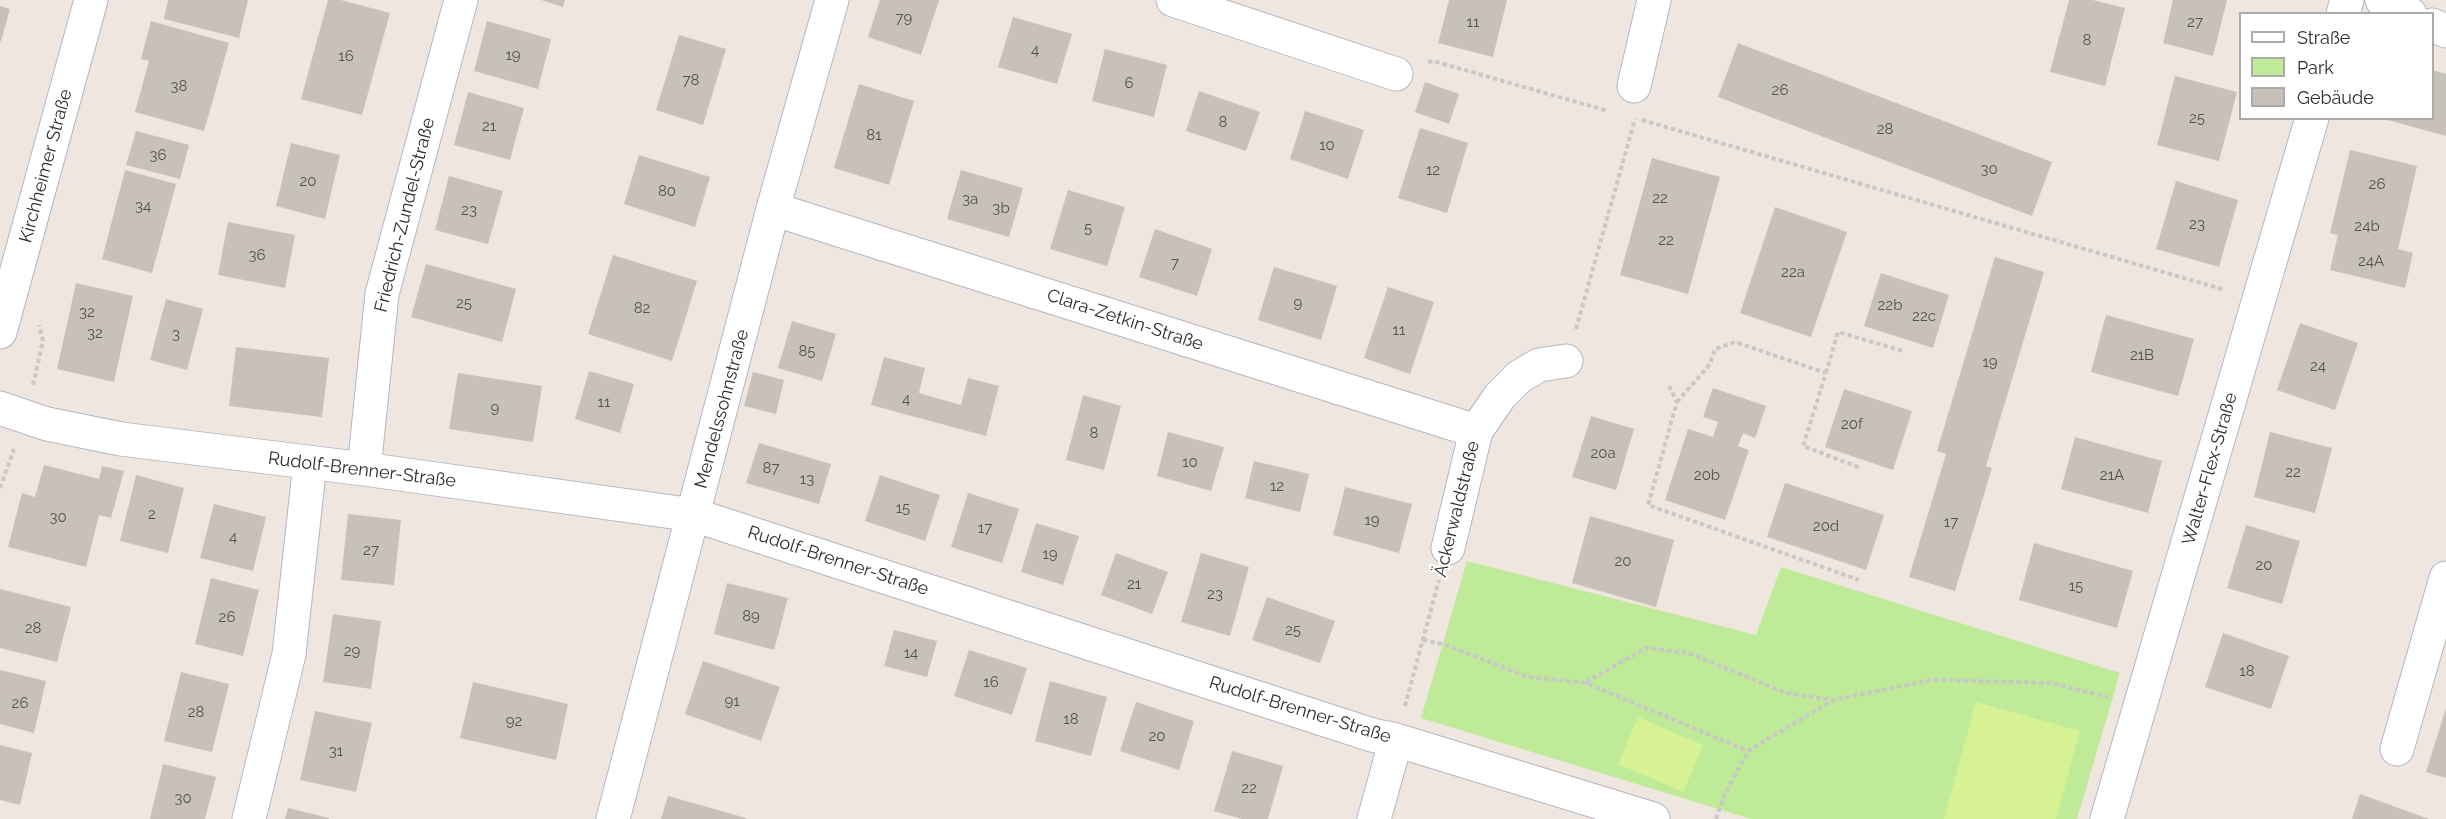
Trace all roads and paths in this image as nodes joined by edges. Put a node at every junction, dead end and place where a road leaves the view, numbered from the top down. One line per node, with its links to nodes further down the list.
1 (91, 0): 15 (street, Kirchheimer Straße)
2 (461, 0): 26 (street, Friedrich-Zundel-Straße)
3 (832, 0): 13 (street, Mendelssohnstraße)
4 (1173, 0): 8 (street)
5 (1654, 0): 9 (street)
6 (2382, 0): 7 (street)
7 (2406, 12)
8 (1396, 74): 10 (path)
9 (1629, 101): 11 (path); 11 (path)
10 (1613, 112)
11 (1636, 119): 14 (path); 18 (path)
12 (2311, 120): 14 (street, Walter-Flex-Straße)
13 (773, 209): 23 (street, Clara-Zetkin-Straße); 28 (street, Mendelssohnstraße)
14 (2259, 300): 35 (street, Walter-Flex-Straße)
15 (0, 332)
16 (43, 341): 22 (path)
17 (1903, 351): 19 (path)
18 (1566, 361): 23 (street, Äckerwaldstraße)
19 (1826, 373): 21 (path); 25 (path)
20 (1669, 386): 21 (path)
21 (1677, 402): 31 (path)
22 (13, 412): 24 (street, Rudolf-Brenner-Straße); 27 (path)
23 (1476, 431): 29 (street, Äckerwaldstraße)
24 (310, 464): 26 (street, Rudolf-Brenner-Straße); 39 (street)
25 (1861, 468)
26 (364, 469): 28 (street, Rudolf-Brenner-Straße)
27 (0, 488)
28 (694, 515): 36 (street, Rudolf-Brenner-Straße); 40 (street, Mendelssohnstraße)
29 (1448, 548): 32 (path, Äckerwaldstraße)
30 (2446, 578): 37 (street)
31 (1859, 580)
32 (1423, 640): 33 (path); 36 (path, Äckerwaldstraße)
33 (1586, 683): 34 (path); 38 (path)
34 (1833, 700): 35 (path); 38 (path)
35 (2141, 705): 44 (street, Walter-Flex-Straße)
36 (1396, 740): 41 (street); 42 (street, Rudolf-Brenner-Straße)
37 (2397, 749)
38 (1749, 751): 43 (path)
39 (249, 819)
40 (613, 819)
41 (1374, 819)
42 (1653, 819)
43 (1716, 819)
44 (2107, 819)

